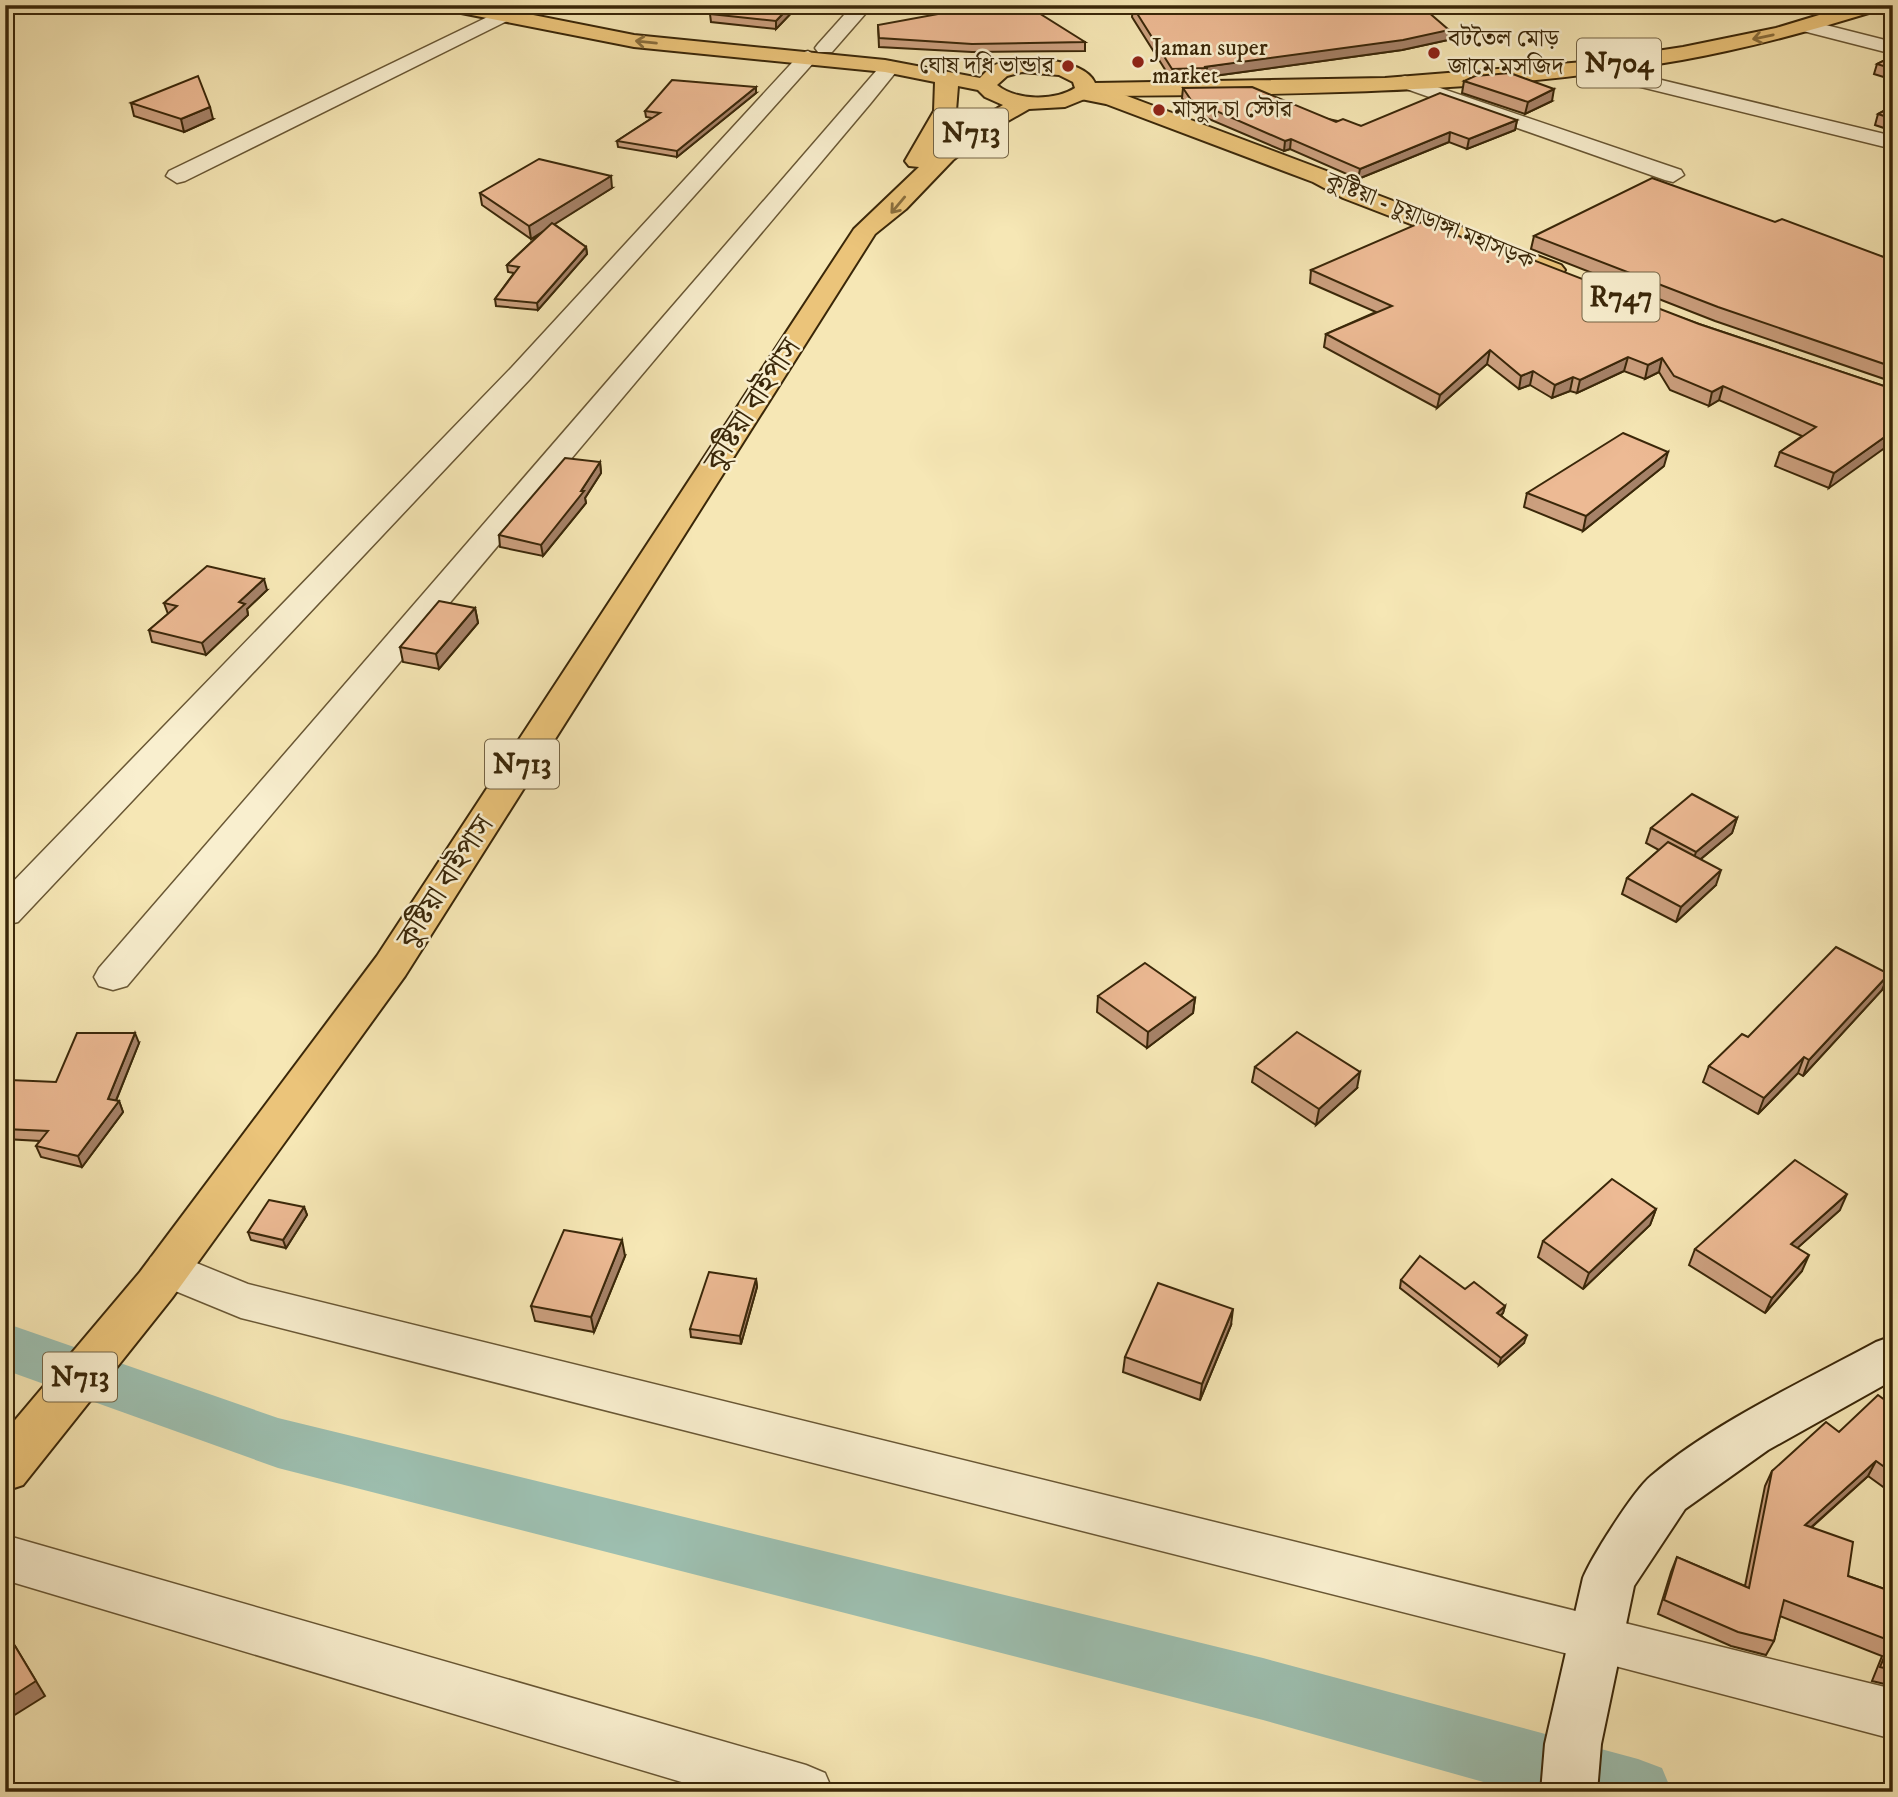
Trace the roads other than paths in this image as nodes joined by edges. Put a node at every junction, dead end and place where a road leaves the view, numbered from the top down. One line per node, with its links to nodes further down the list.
1 (451, 5): 5 (main road)
2 (540, 5): 6 (main road)
3 (864, 5): 11 (street)
4 (1875, 5): 7 (main road, N704)
5 (502, 16): 8 (main road); 22 (street)
6 (625, 22): 8 (main road); 11 (main road)
7 (1810, 27): 10 (street); 13 (main road, N704, one-way to 13)
8 (603, 36): 11 (main road, one-way to 8)
9 (1645, 38): 17 (main road, N704)
10 (1893, 48)
11 (829, 54): 12 (main road); 24 (street)
12 (894, 64): 14 (main road); 16 (main road); 25 (street)
13 (1583, 67): 15 (main road, N704); 19 (street)
14 (945, 78): 16 (main road); 20 (main road)
15 (1405, 82): 17 (main road, N704); 21 (street)
16 (992, 83): 17 (main road, কুষ্টিয়া - চুয়াডাঙ্গা মহাসড়ক); 18 (main road); 20 (main road, কুষ্টিয়া বাইপাস / N713)
17 (1076, 93): 18 (main road); 20 (main road); 23 (main road, কুষ্টিয়া - চুয়াডাঙ্গা মহাসড়ক / R747)
18 (1026, 102): 20 (main road, কুষ্টিয়া বাইপাস / N713)
19 (1893, 143)
20 (921, 168): 26 (main road, কুষ্টিয়া বাইপাস / N713)
21 (1674, 175)
22 (177, 176)
23 (1578, 280)
24 (5, 913)
25 (113, 977)
26 (161, 1277): 28 (main road, কুষ্টিয়া বাইপাস / N713); 30 (street)
27 (1893, 1356): 30 (main road)
28 (5, 1469)
29 (5, 1557): 33 (street)
30 (1596, 1637): 31 (street); 32 (main road)
31 (1893, 1714)
32 (1571, 1768)
33 (806, 1792)

